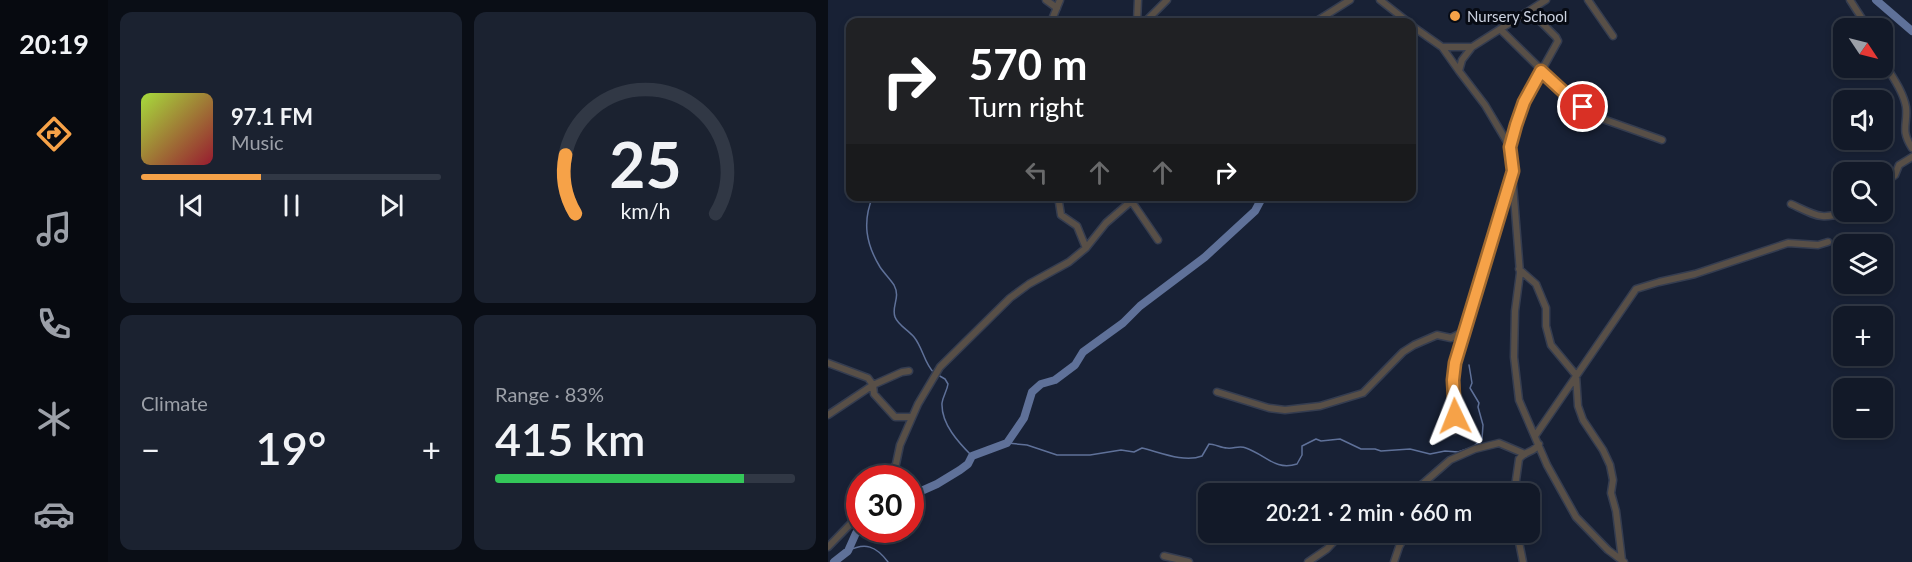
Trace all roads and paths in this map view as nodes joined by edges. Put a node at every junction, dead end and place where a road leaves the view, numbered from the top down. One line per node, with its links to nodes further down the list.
1 (1046, 0): 10 (street)
2 (1060, 0): 10 (street)
3 (1138, 0): 13 (street)
4 (1167, 0): 14 (street)
5 (1350, 0): 15 (street)
6 (1380, 0): 16 (street)
7 (1546, 0): 11 (street)
8 (1588, 0): 20 (street)
9 (1851, 0): 17 (street)
10 (1058, 8): 12 (street)
11 (1530, 11): 19 (street); 24 (street)
12 (1053, 18)
13 (1137, 18)
14 (1149, 18)
15 (1321, 18)
16 (1403, 18)
17 (1862, 18)
18 (1416, 29): 21 (street)
19 (1501, 30): 22 (street); 24 (street)
20 (1612, 36)
21 (1442, 47): 22 (street); 23 (street)
22 (1472, 47): 23 (street)
23 (1459, 71): 27 (street)
24 (1541, 71): 26 (street); 27 (street)
25 (1892, 78): 28 (street)
26 (1662, 140)
27 (1510, 147): 30 (street)
28 (1912, 148)
29 (1912, 157): 31 (street)
30 (1513, 171): 39 (street); 40 (street)
31 (1893, 177)
32 (1059, 201): 38 (street)
33 (1132, 202): 36 (street); 38 (street)
34 (1791, 204): 35 (street)
35 (1833, 217)
36 (1158, 240)
37 (1828, 242): 43 (street)
38 (1086, 248): 47 (street)
39 (1519, 269): 43 (street); 49 (street)
40 (1465, 331): 45 (street); 48 (street)
41 (828, 363): 44 (street)
42 (909, 371): 44 (street)
43 (1576, 375): 49 (street); 62 (street)
44 (873, 385): 46 (street); 47 (street)
45 (1217, 392)
46 (828, 415)
47 (912, 417): 52 (street)
48 (1455, 431)
49 (1535, 435): 50 (street)
50 (1539, 444): 51 (street); 62 (street)
51 (1526, 454): 53 (street); 55 (street)
52 (895, 465)
53 (1427, 481): 54 (street)
54 (1425, 483)
55 (1515, 483)
56 (846, 528): 60 (street)
57 (1333, 543): 64 (street)
58 (1401, 543): 65 (street)
59 (1519, 543): 66 (street)
60 (828, 547)
61 (1164, 556): 63 (street)
62 (1623, 561)
63 (1189, 562)
64 (1308, 562)
65 (1394, 562)
66 (1523, 562)

